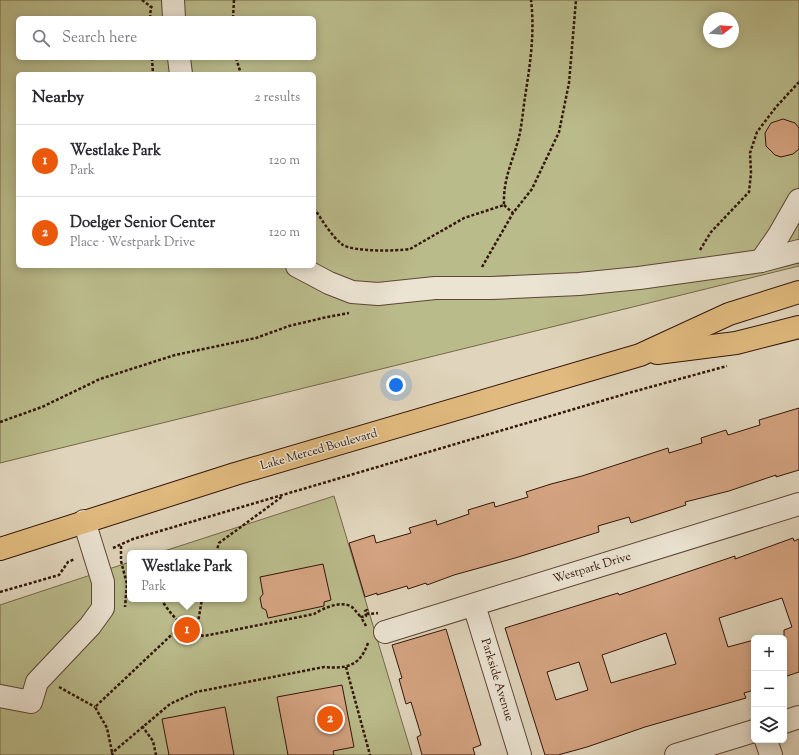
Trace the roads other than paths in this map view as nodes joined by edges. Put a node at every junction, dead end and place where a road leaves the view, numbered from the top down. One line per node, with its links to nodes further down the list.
1 (173, 0): 2 (street)
2 (174, 16)
3 (179, 60): 4 (street)
4 (181, 72)
5 (799, 200): 7 (street)
6 (799, 251): 7 (street)
7 (761, 261): 8 (street)
8 (301, 268)
9 (799, 292): 11 (main road, Lake Merced Boulevard)
10 (799, 327): 11 (main road, Lake Merced Boulevard)
11 (640, 355): 13 (main road, Lake Merced Boulevard)
12 (799, 504): 15 (street, Westpark Drive)
13 (84, 521): 14 (main road, Lake Merced Boulevard); 17 (street)
14 (0, 549)
15 (474, 605): 16 (street, Westpark Drive); 22 (street, Parkside Avenue)
16 (385, 632)
17 (0, 696)
18 (799, 717): 19 (street)
19 (787, 721)
20 (751, 732): 23 (street)
21 (767, 743): 24 (street)
22 (520, 755)
23 (676, 755)
24 (770, 755)

